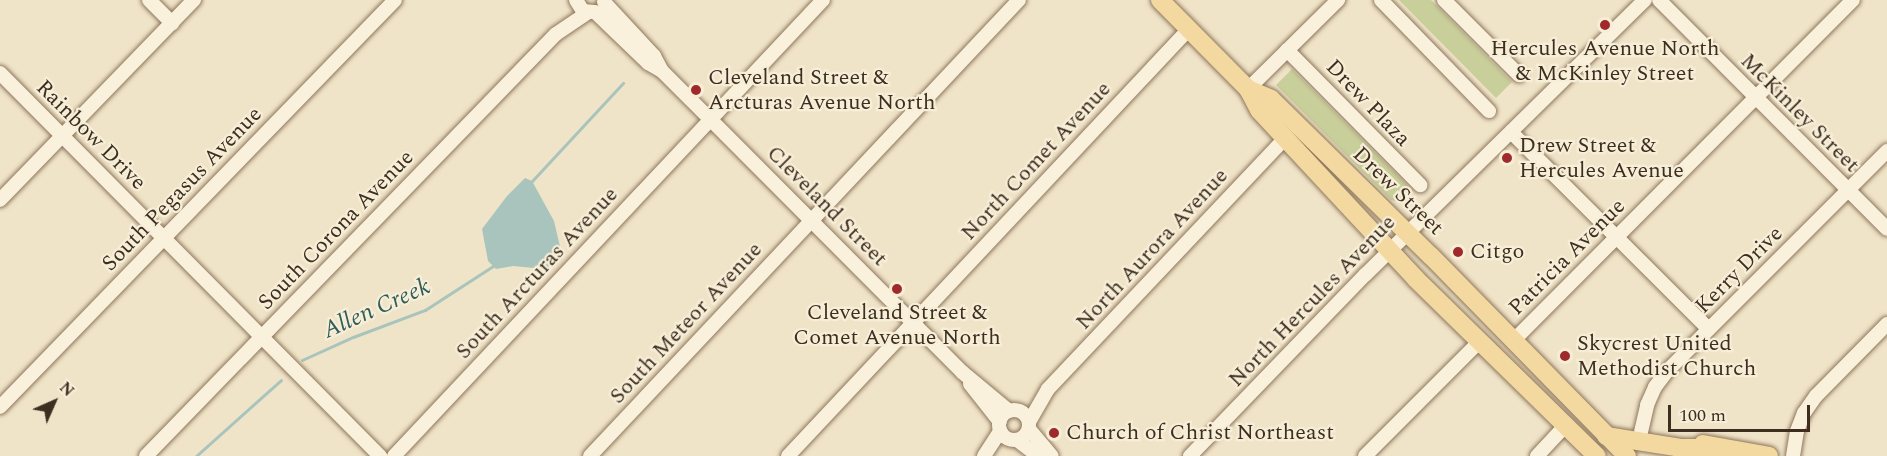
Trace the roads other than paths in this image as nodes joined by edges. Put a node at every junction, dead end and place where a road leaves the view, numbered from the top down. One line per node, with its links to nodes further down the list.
1 (149, 0): 15 (street)
2 (194, 0): 15 (street)
3 (395, 0): 36 (street, South Pegasus Avenue)
4 (823, 0): 24 (street, South Arcturas Avenue)
5 (1019, 0): 32 (street, South Meteor Avenue)
6 (1160, 0): 16 (main road, Drew Street)
7 (1338, 0): 18 (street)
8 (1381, 0): 23 (street)
9 (1444, 0): 20 (street)
10 (1645, 0): 25 (street, North Hercules Avenue)
11 (1659, 0): 22 (street, McKinley Street)
12 (1853, 0): 22 (street, Patricia Avenue)
13 (576, 1): 14 (street, Cleveland Street); 17 (street, South Corona Avenue)
14 (598, 7): 17 (street, South Corona Avenue); 24 (street, Cleveland Street)
15 (172, 23): 26 (street)
16 (1189, 29): 21 (main road, Drew Street); 38 (street, North Comet Avenue)
17 (556, 34): 41 (street, South Corona Avenue)
18 (1287, 51): 21 (street); 29 (street, Drew Plaza)
19 (0, 73): 26 (street, Rainbow Drive)
20 (1519, 75)
21 (1248, 89): 27 (main road, Drew Street); 34 (main road, Drew Street)
22 (1756, 98): 30 (street, McKinley Street); 35 (street, Patricia Avenue)
23 (1489, 111)
24 (710, 119): 32 (street, Cleveland Street); 58 (street, South Arcturas Avenue)
25 (1511, 132): 34 (street, North Hercules Avenue); 35 (street)
26 (63, 136): 31 (street); 36 (street, Rainbow Drive)
27 (1286, 137): 37 (main road, Drew Street); 45 (street, North Aurora Avenue)
28 (1887, 151): 30 (street, Kerry Drive)
29 (1420, 185)
30 (1848, 190): 33 (street, McKinley Street); 40 (street, Kerry Drive)
31 (0, 200)
32 (811, 219): 38 (street, Cleveland Street); 59 (street, South Meteor Avenue)
33 (1887, 229)
34 (1408, 233): 37 (street, North Hercules Avenue); 42 (main road, Drew Street)
35 (1616, 236): 40 (street); 42 (street, Patricia Avenue)
36 (165, 238): 41 (street, Rainbow Drive); 46 (street, South Pegasus Avenue)
37 (1389, 250): 43 (main road, Drew Street); 65 (street, North Hercules Avenue)
38 (913, 322): 48 (street, Cleveland Street); 60 (street, North Comet Avenue)
39 (1887, 324): 71 (street)
40 (1709, 329): 51 (street, Kerry Drive)
41 (262, 336): 56 (street, South Corona Avenue); 57 (street, Rainbow Drive)
42 (1514, 340): 44 (main road, Drew Street)
43 (1484, 341): 44 (main road); 50 (main road, Drew Street); 52 (main road, Drew Street); 66 (street)
44 (1554, 381): 47 (main road, Drew Street)
45 (1048, 389): 48 (street, North Aurora Avenue); 49 (street, North Aurora Avenue)
46 (0, 407)
47 (1590, 418): 51 (main road); 52 (main road, Drew Street)
48 (1006, 419): 49 (street); 53 (street); 61 (street)
49 (1029, 426): 53 (street, North Aurora Avenue); 64 (street)
50 (1565, 426): 67 (street); 68 (main road, Drew Street)
51 (1641, 432): 54 (main road)
52 (1610, 438): 55 (main road); 69 (main road, Drew Street)
53 (1015, 440): 62 (street, North Aurora Avenue); 63 (street)
54 (1714, 448): 55 (main road); 70 (main road)
55 (1661, 451)
56 (146, 456)
57 (380, 456)
58 (394, 456)
59 (591, 456)
60 (788, 456)
61 (984, 456)
62 (988, 456)
63 (1038, 456)
64 (1052, 456)
65 (1190, 456)
66 (1365, 456)
67 (1537, 456)
68 (1597, 456)
69 (1627, 456)
70 (1769, 456)
71 (1793, 456)

